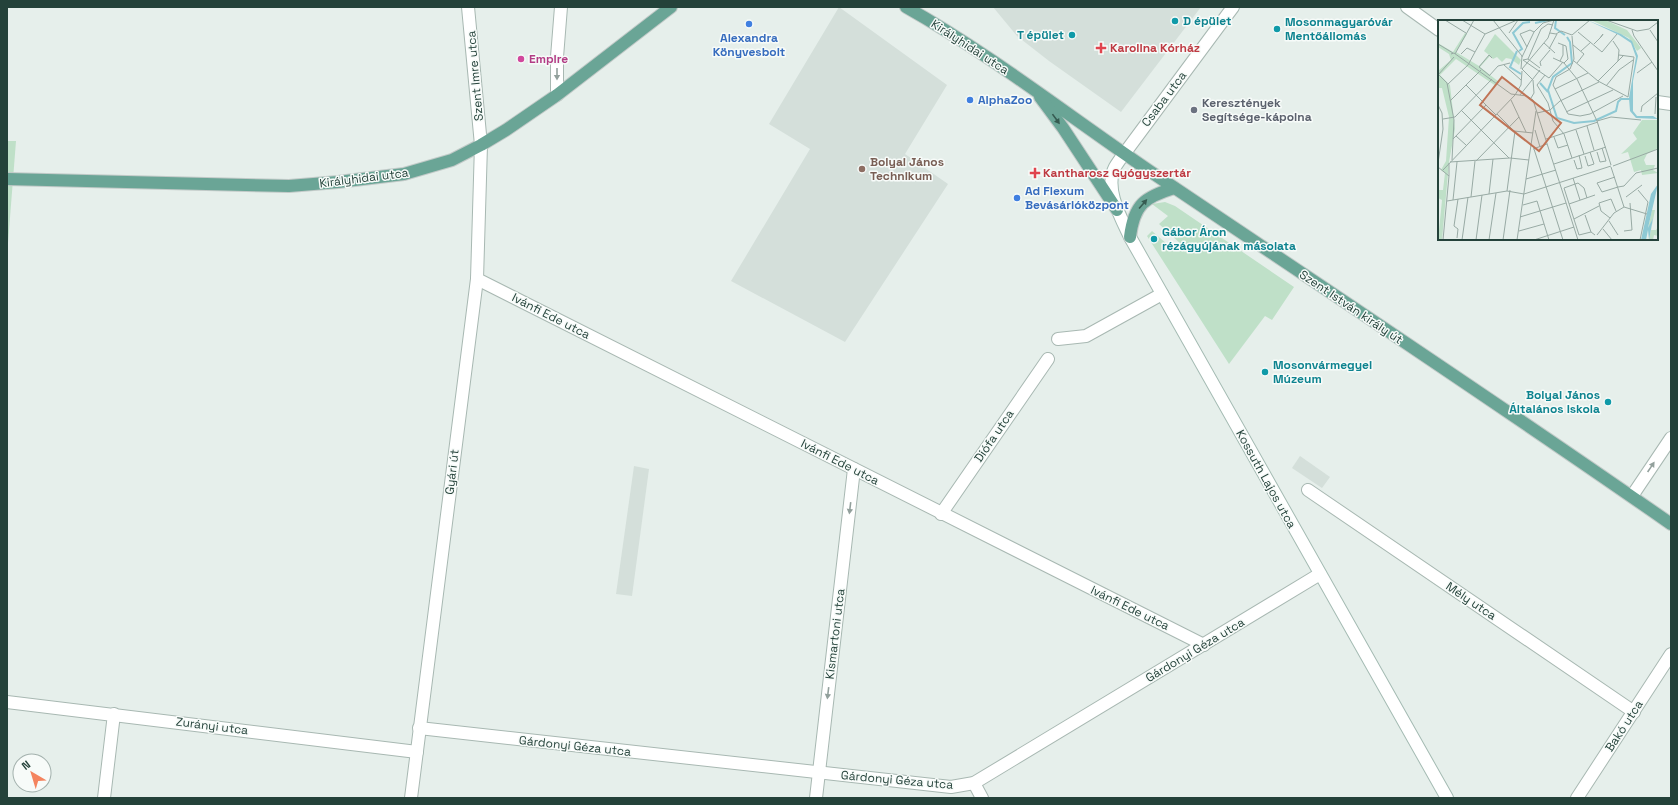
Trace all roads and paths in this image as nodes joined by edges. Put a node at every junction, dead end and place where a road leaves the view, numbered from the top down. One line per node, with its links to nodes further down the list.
1 (468, 7): 12 (street, Szent Imre utca)
2 (561, 7): 9 (street, one-way to 9)
3 (906, 7): 8 (main road, Királyhidai utca)
4 (1233, 7): 13 (street, Csaba utca)
5 (1407, 7): 7 (street)
6 (670, 8): 9 (main road, Királyhidai utca)
7 (1438, 29)
8 (1033, 88): 13 (main road, Szent István király út); 16 (main road, one-way to 16)
9 (557, 95): 12 (main road, Királyhidai utca)
10 (1658, 102): 11 (street)
11 (1671, 104)
12 (481, 145): 14 (main road, Királyhidai utca); 18 (street, Gyári út)
13 (1124, 154): 15 (main road, Szent István király út); 16 (street, Kossuth Lajos utca)
14 (7, 179)
15 (1174, 188): 17 (main road, one-way to 15); 25 (main road, Szent István király út)
16 (1117, 210): 17 (street, Kossuth Lajos utca)
17 (1130, 237): 19 (street, Kossuth Lajos utca)
18 (477, 279): 23 (street, Ivánfi Ede utca); 34 (street, Gyári út)
19 (1162, 294): 20 (street); 28 (street, Kossuth Lajos utca)
20 (1058, 339)
21 (1048, 358): 26 (street, Diófa utca)
22 (1671, 438): 25 (street, one-way to 22)
23 (854, 470): 26 (street, Ivánfi Ede utca); 36 (street, Kismartoni utca, one-way to 36)
24 (1308, 490): 32 (street, Mély utca)
25 (1632, 496): 27 (main road, Szent István király út)
26 (941, 514): 29 (street, Ivánfi Ede utca)
27 (1671, 524)
28 (1320, 574): 29 (street, Gárdonyi Géza utca); 42 (street, Kossuth Lajos utca)
29 (1204, 645): 37 (street, Gárdonyi Géza utca)
30 (1671, 654): 32 (street, Bakó utca)
31 (7, 702): 33 (street, Zurányi utca)
32 (1634, 712): 43 (street, Bakó utca)
33 (114, 714): 35 (street, Zurányi utca); 38 (street)
34 (419, 728): 35 (street, Gyári út); 36 (street, Gárdonyi Géza utca)
35 (417, 752): 39 (street, Gyári út)
36 (819, 773): 37 (street, Gárdonyi Géza utca); 40 (street, Kismartoni utca)
37 (974, 783): 41 (street)
38 (104, 798)
39 (411, 798)
40 (816, 798)
41 (982, 798)
42 (1447, 798)
43 (1576, 798)

